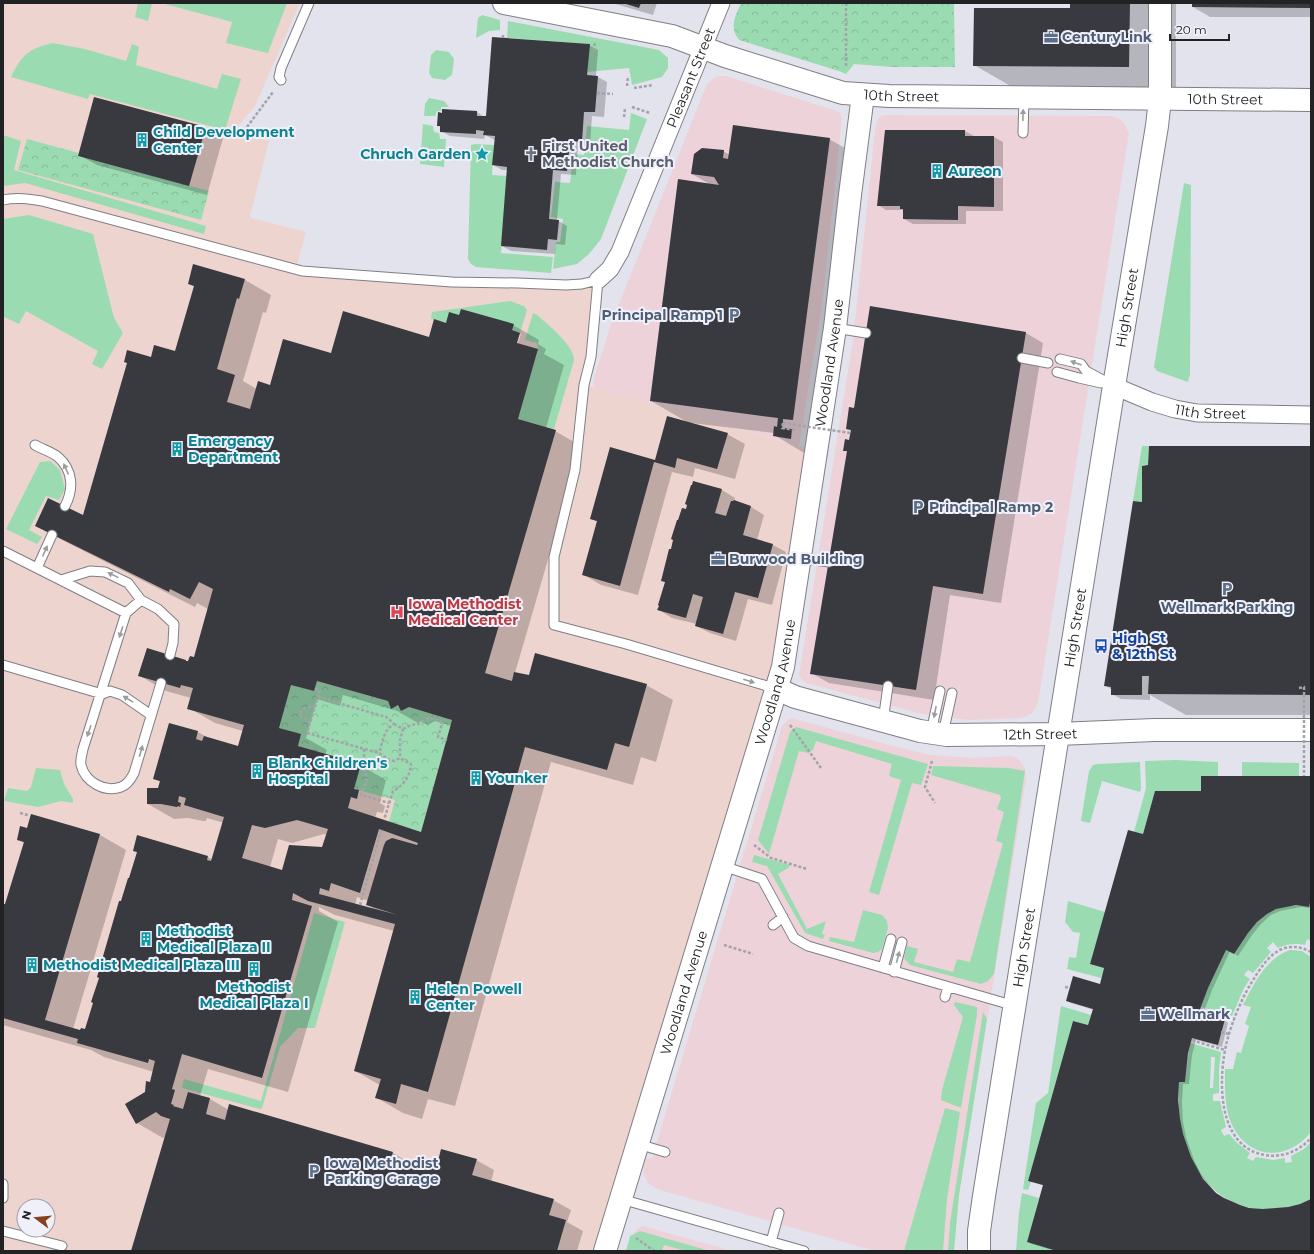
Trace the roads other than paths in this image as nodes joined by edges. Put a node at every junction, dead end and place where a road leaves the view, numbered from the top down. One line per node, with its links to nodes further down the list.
1 (309, 3): 6 (lane)
2 (504, 3): 5 (street, 10th Street)
3 (721, 3): 5 (street, Pleasant Street)
4 (1160, 3): 9 (street, High Street)
5 (702, 48): 7 (street, 10th Street); 13 (street, Pleasant Street)
6 (281, 80)
7 (864, 95): 8 (street, 10th Street); 14 (street, Woodland Avenue)
8 (1024, 97): 9 (street, 10th Street); 11 (lane, one-way to 8)
9 (1160, 99): 10 (street, 10th Street); 20 (street, High Street)
10 (1311, 100)
11 (1023, 133)
12 (3, 200): 13 (lane)
13 (598, 280): 36 (lane, one-way to 36)
14 (835, 328): 15 (lane); 26 (street, Woodland Avenue)
15 (866, 333)
16 (1022, 358): 18 (lane)
17 (1060, 359): 20 (lane, one-way to 17)
18 (1048, 363)
19 (1057, 372): 20 (lane)
20 (1114, 386): 21 (street, 11th Street); 44 (street, High Street)
21 (1311, 415)
22 (35, 445): 23 (lane, one-way to 22)
23 (65, 506)
24 (52, 535): 28 (lane, one-way to 24)
25 (3, 551): 28 (lane)
26 (800, 558): 27 (lane); 36 (street, Woodland Avenue)
27 (829, 562)
28 (37, 568): 29 (lane)
29 (61, 580): 30 (lane, one-way to 29); 31 (lane)
30 (141, 600): 31 (lane); 32 (lane)
31 (126, 613): 39 (lane, one-way to 39)
32 (170, 655)
33 (3, 665): 39 (lane)
34 (161, 683): 40 (lane)
35 (888, 686): 41 (lane)
36 (777, 689): 41 (street, 12th Street); 45 (street, Woodland Avenue)
37 (940, 691): 43 (lane, one-way to 43)
38 (952, 693): 43 (lane)
39 (102, 694): 40 (lane, one-way to 39); 40 (lane, one-way to 40)
40 (151, 714)
41 (883, 721): 43 (street, 12th Street)
42 (1311, 730): 44 (street, 12th Street)
43 (937, 733): 44 (street, 12th Street)
44 (1058, 734): 56 (street, High Street)
45 (723, 866): 46 (lane); 57 (street, Woodland Avenue)
46 (783, 918): 47 (lane); 50 (lane)
47 (773, 925)
48 (891, 938): 51 (lane)
49 (902, 942): 53 (lane, one-way to 49)
50 (852, 959): 51 (lane); 52 (lane)
51 (883, 968): 53 (lane)
52 (850, 969)
53 (894, 972): 54 (lane)
54 (948, 987): 55 (lane); 56 (lane)
55 (945, 998)
56 (1015, 1006): 68 (street, High Street)
57 (638, 1144): 58 (lane); 61 (street, Woodland Avenue)
58 (665, 1152)
59 (3, 1184): 60 (lane)
60 (3, 1198)
61 (621, 1199): 64 (lane); 66 (street, Woodland Avenue)
62 (779, 1213): 64 (lane)
63 (3, 1231): 65 (lane)
64 (771, 1242): 67 (lane)
65 (62, 1246)
66 (605, 1251)
67 (804, 1251)
68 (978, 1251)

